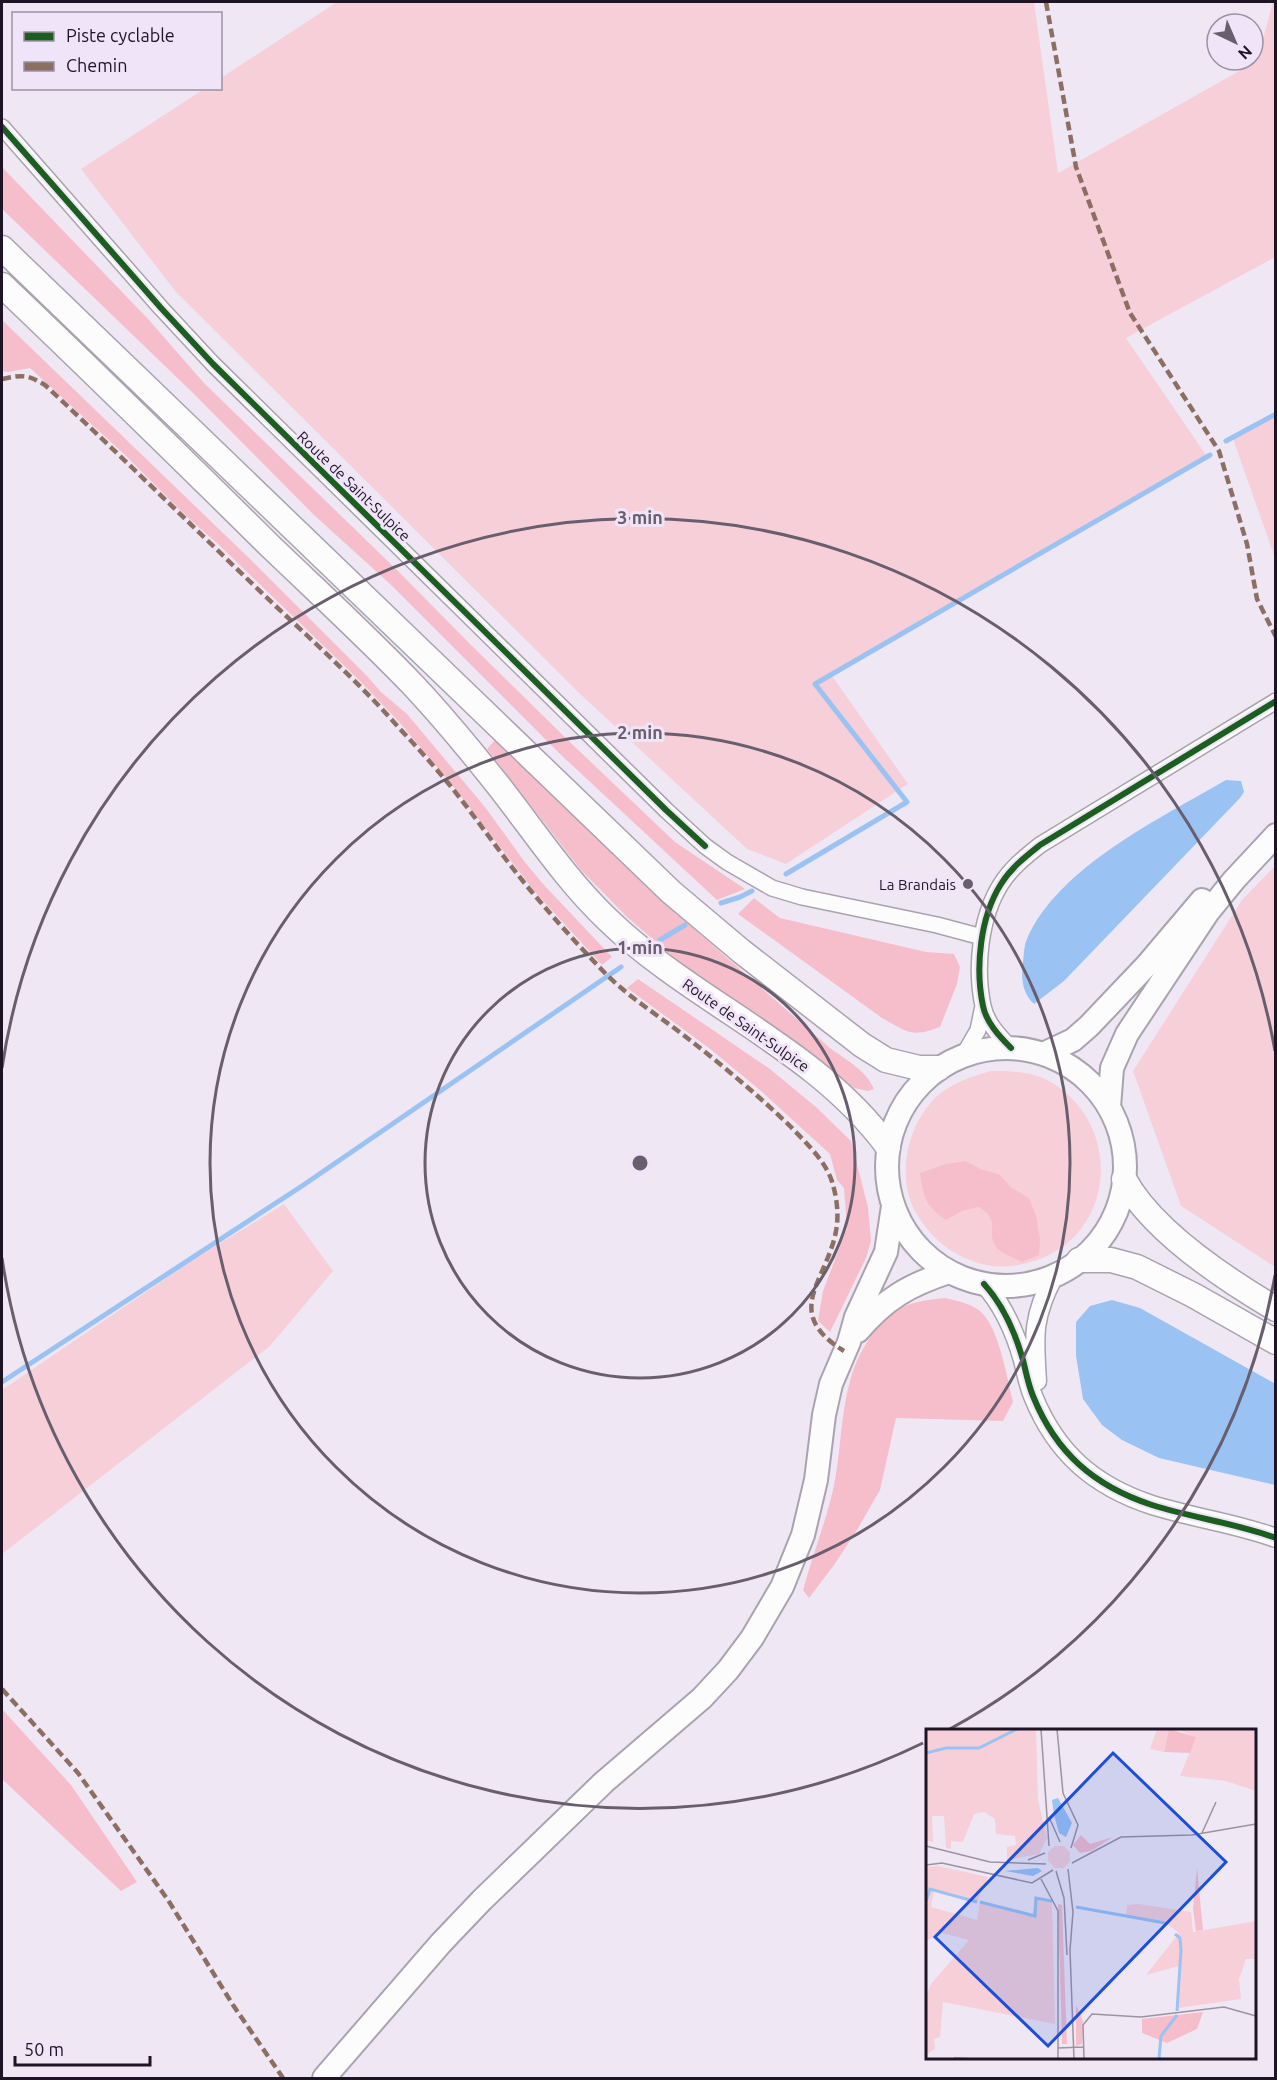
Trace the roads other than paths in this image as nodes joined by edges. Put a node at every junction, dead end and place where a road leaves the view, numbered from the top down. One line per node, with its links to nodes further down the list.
1 (2, 127): 6 (street, Route de Saint-Sulpice)
2 (2, 248): 11 (highway)
3 (2, 285): 13 (highway, Route de Saint-Sulpice)
4 (1275, 701): 6 (street)
5 (1275, 834): 9 (main road); 12 (main road)
6 (982, 937): 7 (street)
7 (983, 1006): 8 (street); 10 (street)
8 (1011, 1048): 9 (main road); 10 (main road)
9 (1043, 1054): 12 (main road)
10 (963, 1056): 11 (main road)
11 (939, 1068): 13 (main road)
12 (1109, 1107): 14 (main road)
13 (888, 1147): 15 (main road)
14 (1124, 1179): 16 (main road); 20 (highway)
15 (893, 1206): 17 (main road); 21 (main road)
16 (1079, 1260): 18 (main road); 22 (highway)
17 (949, 1272): 19 (main road); 21 (main road)
18 (1054, 1276): 19 (main road); 23 (street)
19 (984, 1284): 23 (street)
20 (1275, 1309)
21 (849, 1342): 25 (main road)
22 (1275, 1342)
23 (1050, 1429): 24 (street)
24 (1275, 1538)
25 (324, 2079)

